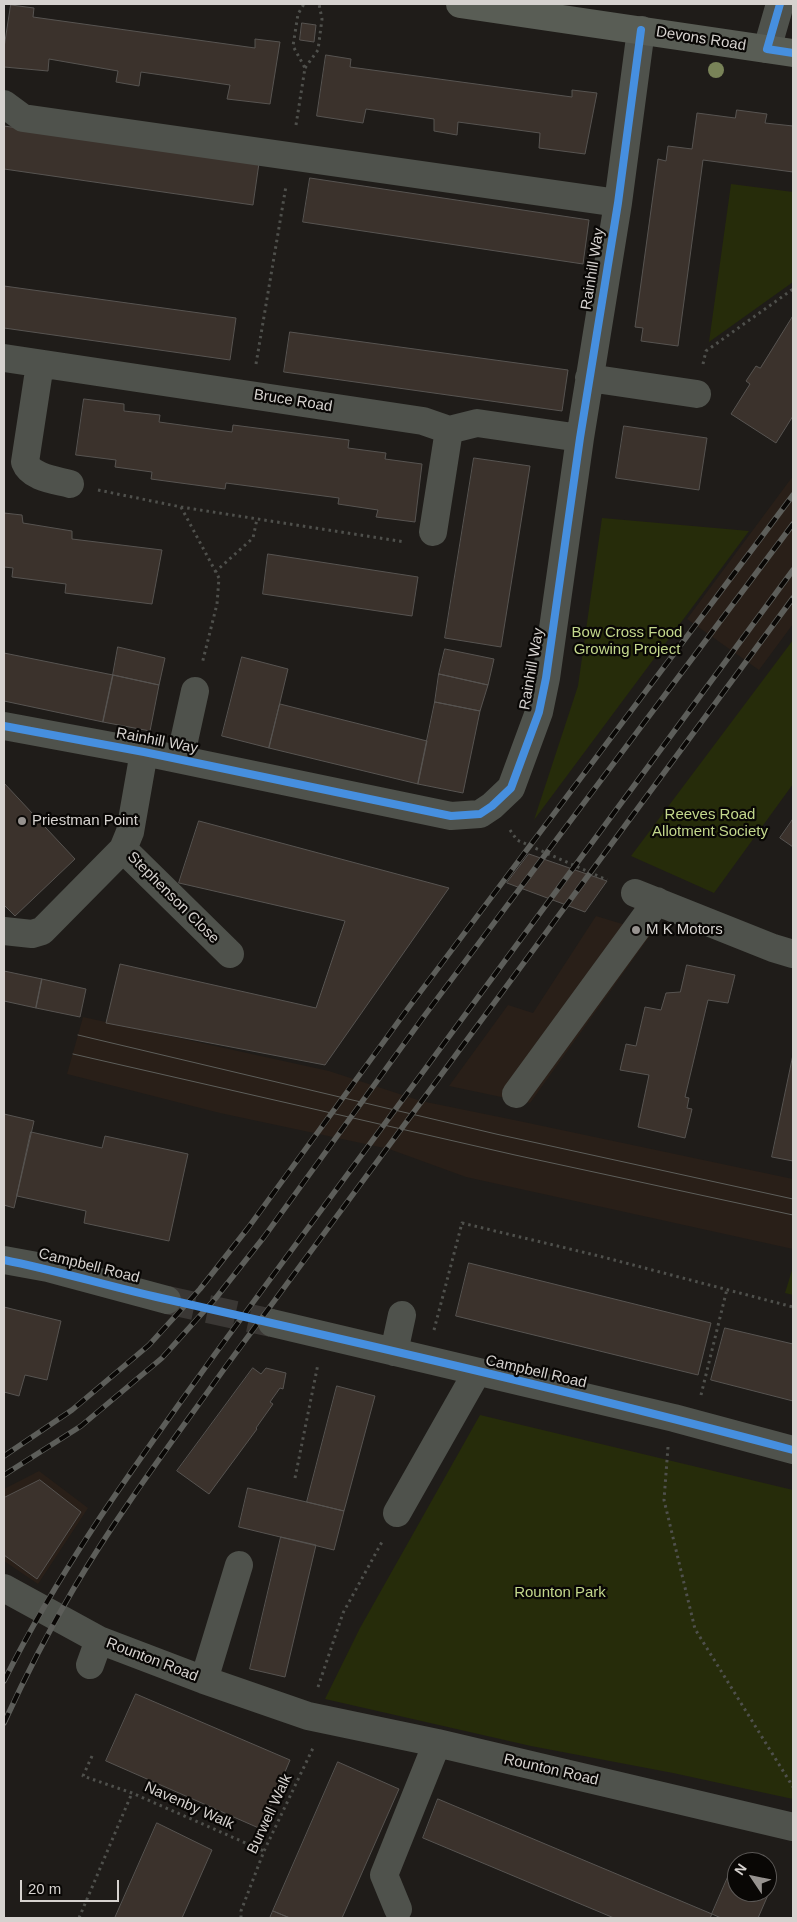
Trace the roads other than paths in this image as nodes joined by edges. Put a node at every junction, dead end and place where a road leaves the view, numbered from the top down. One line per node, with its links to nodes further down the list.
1 (460, 4): 3 (main road, Devons Road)
2 (780, 4): 4 (street)
3 (641, 30): 4 (main road, Devons Road); 7 (street, Rainhill Way)
4 (767, 49): 5 (main road, Devons Road)
5 (793, 53)
6 (4, 104): 7 (street)
7 (618, 203): 10 (street, Rainhill Way)
8 (4, 358): 9 (street, Bruce Road)
9 (40, 364): 12 (street, Bruce Road); 14 (street)
10 (589, 378): 11 (street); 13 (street, Rainhill Way)
11 (697, 394)
12 (449, 430): 13 (street); 15 (street)
13 (580, 438): 19 (street, Rainhill Way)
14 (70, 484)
15 (433, 532)
16 (196, 691): 19 (street)
17 (4, 726): 18 (street, Rainhill Way)
18 (144, 752): 19 (street, Rainhill Way); 20 (street, Stephenson Close)
19 (180, 759)
20 (123, 849): 21 (street); 22 (street, Stephenson Close)
21 (4, 931)
22 (230, 954)
23 (793, 954): 24 (street)
24 (516, 1094)
25 (4, 1260): 26 (street, Campbell Road)
26 (167, 1300)
27 (402, 1315): 29 (street)
28 (272, 1323): 29 (street, Campbell Road)
29 (394, 1352): 30 (street, Campbell Road)
30 (478, 1372): 31 (street, Campbell Road); 32 (street, Campbell Road)
31 (793, 1450)
32 (397, 1513)
33 (239, 1565): 37 (street)
34 (4, 1588): 35 (street, Rounton Road)
35 (99, 1640): 36 (street); 37 (street, Rounton Road)
36 (90, 1665)
37 (204, 1680): 38 (street, Rounton Road)
38 (437, 1743): 39 (street, Rounton Road); 40 (street)
39 (793, 1827)
40 (398, 1909)

